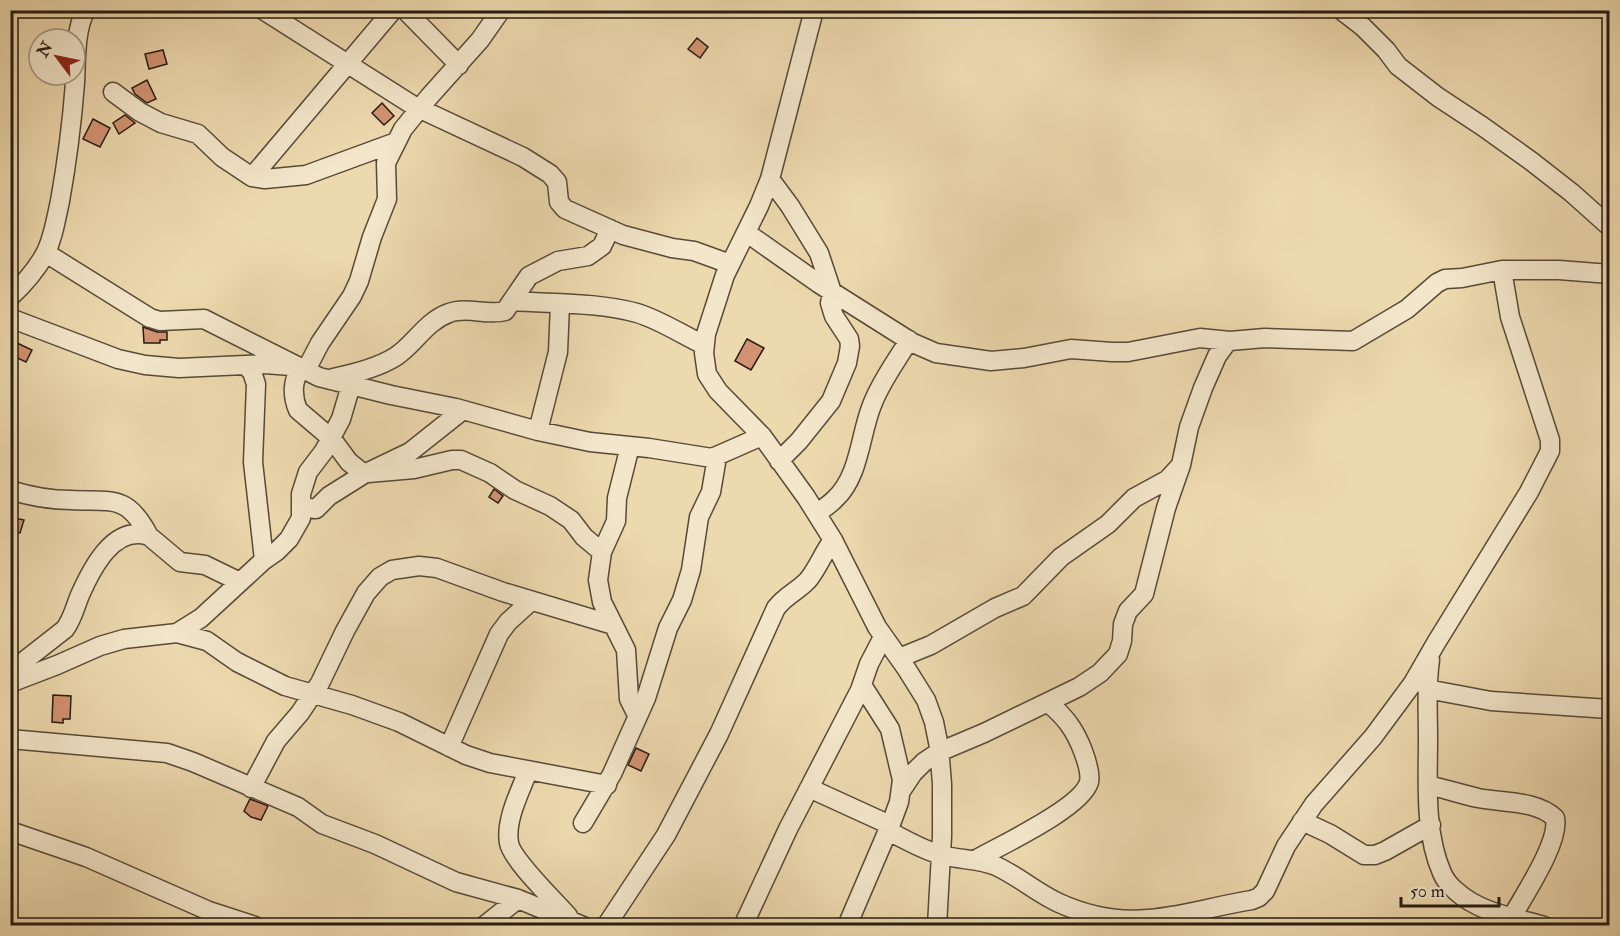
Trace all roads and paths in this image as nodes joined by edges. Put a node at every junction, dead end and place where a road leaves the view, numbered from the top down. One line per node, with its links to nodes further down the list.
1 (86, 10): 18 (street)
2 (263, 10): 8 (street)
3 (393, 10): 8 (street)
4 (405, 10): 9 (street)
5 (501, 10): 9 (street)
6 (814, 10): 14 (street)
7 (1341, 10): 15 (street)
8 (347, 62): 11 (street); 13 (street)
9 (459, 65): 11 (street)
10 (113, 92): 13 (street)
11 (420, 108): 12 (street); 16 (street)
12 (396, 142): 13 (street); 31 (street)
13 (252, 177)
14 (770, 179): 17 (street); 23 (street)
15 (1610, 227)
16 (610, 229): 19 (street); 24 (street)
17 (747, 233): 19 (street); 23 (street)
18 (46, 253): 22 (street); 31 (street)
19 (730, 264): 29 (street)
20 (1502, 270): 21 (street); 28 (street); 55 (street)
21 (1610, 274)
22 (14, 287)
23 (832, 292): 27 (street); 40 (street)
24 (512, 302): 25 (street); 32 (street)
25 (560, 304): 29 (street); 35 (street)
26 (10, 318): 30 (street)
27 (909, 340): 28 (street); 45 (street)
28 (1228, 341): 41 (street)
29 (704, 345): 36 (street)
30 (245, 365): 31 (street); 49 (street)
31 (301, 368): 32 (street); 37 (street)
32 (328, 380): 33 (street)
33 (351, 385): 34 (street); 37 (street)
34 (463, 410): 35 (street); 42 (street)
35 (538, 431): 38 (street)
36 (762, 436): 39 (street); 40 (street)
37 (332, 439): 42 (street); 44 (street)
38 (630, 446): 39 (street); 48 (street)
39 (717, 457): 64 (street)
40 (779, 461): 45 (street)
41 (1181, 465): 56 (street); 62 (street)
42 (366, 474): 44 (street); 48 (street)
43 (10, 490): 46 (street)
44 (302, 507): 49 (street)
45 (817, 513): 47 (street)
46 (149, 536): 50 (street); 57 (street)
47 (833, 540): 54 (street); 87 (street)
48 (602, 552): 52 (street)
49 (264, 560): 50 (street)
50 (240, 582): 53 (street)
51 (531, 601): 52 (street); 61 (street); 66 (street)
52 (613, 625): 64 (street)
53 (177, 633): 58 (street); 61 (street)
54 (883, 637): 56 (street); 59 (street)
55 (1432, 650): 60 (street); 74 (street)
56 (899, 658): 67 (street)
57 (10, 672)
58 (10, 683)
59 (862, 685): 72 (street); 73 (street)
60 (1427, 689): 63 (street); 70 (street)
61 (313, 694): 66 (street); 71 (street)
62 (1048, 703): 67 (street); 80 (street)
63 (1609, 709)
64 (637, 715): 69 (street)
65 (10, 739): 71 (street)
66 (449, 747): 68 (street)
67 (939, 752): 73 (street); 79 (street)
68 (528, 771): 69 (street); 84 (street)
69 (607, 784): 75 (street)
70 (1428, 785): 76 (street); 83 (street)
71 (251, 788): 81 (street)
72 (809, 788): 77 (street); 88 (street)
73 (901, 791): 77 (street)
74 (1302, 821): 76 (street); 82 (street)
75 (583, 823)
76 (1431, 825): 83 (street)
77 (889, 828): 79 (street); 89 (street)
78 (10, 831): 85 (street)
79 (941, 855): 80 (street); 90 (street)
80 (975, 860): 82 (street)
81 (518, 899): 84 (street); 86 (street)
82 (1104, 917): 91 (street)
83 (1512, 917): 92 (street)
84 (578, 923)
85 (255, 926)
86 (484, 926)
87 (606, 926)
88 (743, 926)
89 (847, 926)
90 (937, 926)
91 (1122, 926)
92 (1544, 926)

